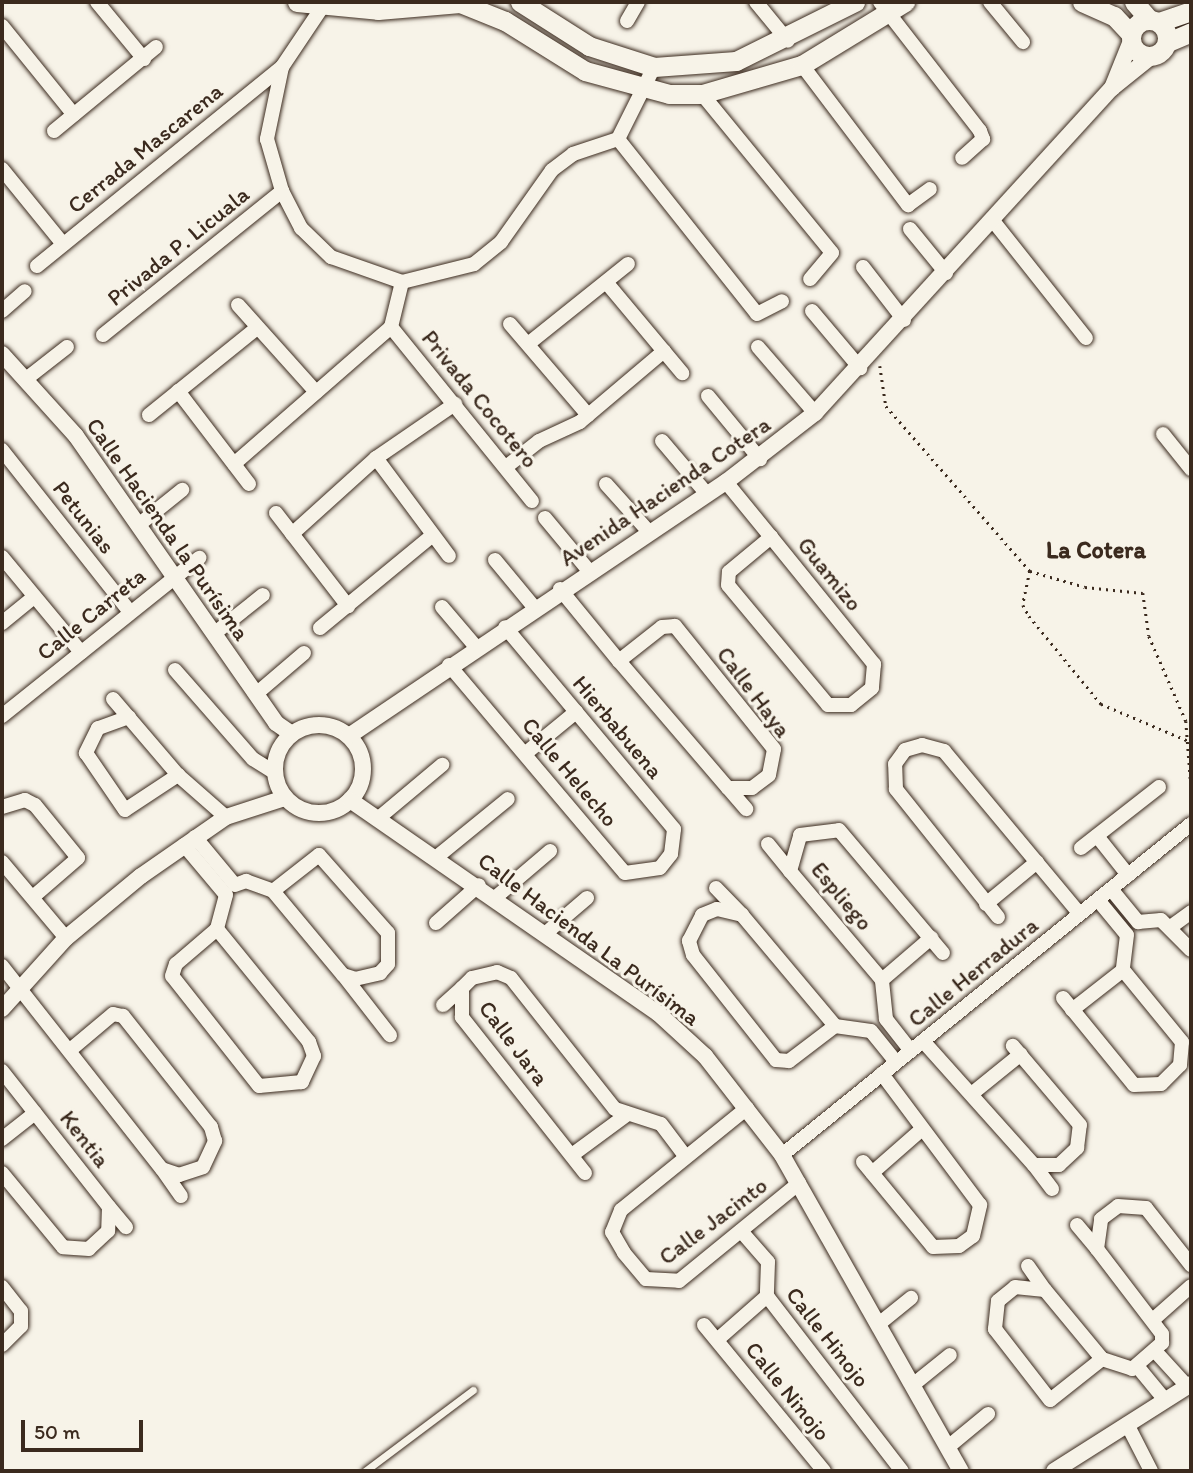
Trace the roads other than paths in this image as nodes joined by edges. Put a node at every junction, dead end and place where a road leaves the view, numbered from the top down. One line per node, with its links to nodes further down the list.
1 (97, 2): 24 (street)
2 (297, 2): 11 (main road)
3 (520, 2): 27 (main road)
4 (638, 2): 14 (street)
5 (756, 2): 19 (street)
6 (855, 2): 19 (main road)
7 (905, 2): 12 (main road)
8 (989, 2): 21 (street)
9 (1082, 2): 18 (main road)
10 (1134, 2): 15 (main road)
11 (324, 6): 26 (street); 29 (main road)
12 (883, 7): 25 (main road); 34 (street)
13 (1191, 11): 15 (main road)
14 (627, 21)
15 (1154, 21): 18 (main road); 20 (main road)
16 (2, 26): 31 (street)
17 (1191, 32): 20 (main road)
18 (1131, 38): 23 (main road); 28 (street)
19 (788, 41): 27 (main road)
20 (1168, 42): 23 (main road)
21 (1023, 43)
22 (156, 47): 24 (street)
23 (1152, 56): 28 (street)
24 (144, 59): 31 (street)
25 (802, 65): 30 (main road); 36 (street)
26 (282, 67): 37 (street); 40 (street, Cerrada Mascarena)
27 (654, 67): 29 (street)
28 (1112, 88): 38 (street, Avenida Hacienda Cotera)
29 (644, 89): 30 (main road); 33 (street)
30 (702, 94): 45 (street)
31 (74, 115): 32 (street)
32 (54, 131)
33 (618, 139): 46 (street); 49 (street)
34 (962, 159)
35 (2, 169): 40 (street)
36 (930, 188)
37 (282, 191): 46 (street); 57 (street, Privada P. Licuala)
38 (994, 222): 44 (street, Avenida Hacienda Cotera); 58 (street)
39 (910, 229): 44 (street)
40 (63, 244): 42 (street, Cerrada Mascarena)
41 (628, 264): 47 (street)
42 (37, 266)
43 (863, 267): 53 (street)
44 (946, 273): 53 (street, Avenida Hacienda Cotera)
45 (810, 279)
46 (402, 282): 55 (street)
47 (606, 282): 59 (street); 62 (street)
48 (25, 291): 51 (street)
49 (782, 301)
50 (238, 305): 56 (street)
51 (2, 311)
52 (812, 312): 64 (street)
53 (904, 320): 64 (street, Avenida Hacienda Cotera)
54 (510, 324): 59 (street)
55 (391, 327): 68 (street); 70 (street, Privada Cocotero)
56 (257, 328): 67 (street); 68 (street)
57 (103, 335)
58 (1086, 338)
59 (528, 344): 73 (street)
60 (67, 346): 66 (street)
61 (758, 348): 71 (street)
62 (664, 351): 65 (street); 73 (street)
63 (2, 354): 66 (street, Calle Hacienda la Purísima)
64 (860, 368): 71 (street, Avenida Hacienda Cotera)
65 (682, 373)
66 (26, 379): 90 (street, Calle Hacienda la Purísima)
67 (178, 391): 72 (street); 79 (street)
68 (316, 392): 79 (street)
69 (708, 396): 78 (street)
70 (455, 404): 77 (street); 80 (street, Privada Cocotero)
71 (815, 413): 78 (street, Avenida Hacienda Cotera)
72 (149, 415)
73 (588, 415): 80 (street)
74 (1163, 434): 81 (street)
75 (662, 441): 86 (street)
76 (2, 450): 107 (street, Petunias)
77 (376, 458): 92 (street); 93 (street)
78 (760, 458): 82 (street, Avenida Hacienda Cotera)
79 (234, 464): 83 (street)
80 (506, 467): 87 (street, Privada Cocotero)
81 (1191, 469)
82 (726, 482): 86 (street, Avenida Hacienda Cotera); 94 (street, Guamizo)
83 (249, 484)
84 (606, 484): 91 (street)
85 (182, 490): 90 (street)
86 (707, 494): 91 (street, Avenida Hacienda Cotera)
87 (532, 501)
88 (276, 513): 92 (street)
89 (545, 518): 99 (street)
90 (141, 523): 100 (street, Calle Hacienda la Purísima)
91 (650, 533): 99 (street, Avenida Hacienda Cotera)
92 (292, 534): 104 (street)
93 (433, 535): 95 (street); 104 (street)
94 (771, 537): 94 (street, Guamizo)
95 (449, 556)
96 (2, 557): 103 (street)
97 (200, 558): 100 (street, Calle Carreta)
98 (495, 560): 106 (street)
99 (589, 571): 101 (street, Avenida Hacienda Cotera)
100 (176, 575): 107 (street, Calle Carreta); 111 (street, Calle Hacienda la Purísima)
101 (560, 589): 106 (street, Avenida Hacienda Cotera); 115 (street)
102 (263, 595): 111 (street)
103 (34, 597): 108 (street); 113 (street)
104 (348, 606): 110 (street)
105 (442, 607): 112 (street)
106 (534, 607): 109 (street, Avenida Hacienda Cotera)
107 (130, 612): 113 (street, Calle Carreta)
108 (2, 623)
109 (505, 627): 112 (street, Avenida Hacienda Cotera); 120 (street, Hierbabuena)
110 (320, 628)
111 (215, 633): 118 (street, Calle Hacienda la Purísima)
112 (476, 647): 116 (street, Avenida Hacienda Cotera)
113 (81, 652): 121 (street, Calle Carreta)
114 (304, 653): 118 (street)
115 (619, 661): 130 (street); 130 (street, Calle Haya)
116 (449, 665): 124 (street, Avenida Hacienda Cotera); 125 (street, Calle Helecho)
117 (175, 670): 127 (street)
118 (256, 694): 123 (street, Calle Hacienda la Purísima)
119 (113, 699): 122 (street)
120 (576, 712): 125 (street); 146 (street, Hierbabuena)
121 (2, 716)
122 (129, 717): 128 (street); 128 (street)
123 (292, 734): 124 (street); 127 (street)
124 (349, 736): 133 (street)
125 (526, 753): 146 (street, Calle Helecho)
126 (442, 765): 136 (street)
127 (274, 772): 131 (street)
128 (178, 775): 137 (street)
129 (1159, 787): 139 (street)
130 (729, 788): 135 (street)
131 (285, 798): 133 (street); 137 (street)
132 (508, 799): 144 (street)
133 (351, 800): 136 (street, Calle Hacienda La Purísima)
134 (2, 807): 154 (street)
135 (746, 809)
136 (381, 816): 144 (street, Calle Hacienda La Purísima)
137 (226, 817): 140 (street)
138 (1191, 824): 149 (street, Calle Herradura)
139 (1097, 836): 142 (street); 149 (street)
140 (190, 841): 153 (street); 165 (street); 167 (street)
141 (768, 844): 148 (street)
142 (1081, 848)
143 (550, 850): 155 (street)
144 (438, 856): 150 (street, Calle Hacienda La Purísima)
145 (2, 862): 154 (street)
146 (667, 862)
147 (1037, 862): 158 (street); 158 (street); 160 (street)
148 (790, 871): 168 (street, Espliego); 174 (street, Espliego)
149 (1128, 876): 152 (street, Calle Herradura)
150 (479, 885): 155 (street, Calle Hacienda La Purísima); 163 (street)
151 (716, 888): 161 (street)
152 (1111, 889): 157 (street, Calle Herradura); 164 (street)
153 (273, 891): 173 (street); 173 (street)
154 (33, 897): 167 (street)
155 (496, 897): 166 (street, Calle Hacienda La Purísima)
156 (587, 898): 166 (street)
157 (1098, 900): 160 (street, Calle Herradura); 172 (street)
158 (986, 904): 162 (street)
159 (1191, 912): 164 (street)
160 (1080, 914): 183 (street, Calle Herradura)
161 (742, 915): 181 (street); 181 (street)
162 (998, 917)
163 (436, 923)
164 (1172, 926): 169 (street)
165 (217, 929): 165 (street)
166 (546, 933): 191 (street, Calle Hacienda La Purísima)
167 (66, 937): 176 (street)
168 (931, 938): 170 (street); 174 (street)
169 (1191, 950)
170 (943, 953)
171 (2, 966): 176 (street)
172 (1123, 970): 180 (street); 184 (street)
173 (343, 975): 182 (street)
174 (882, 980): 186 (street)
175 (462, 988): 178 (street); 193 (street, Calle Jara); 196 (street, Calle Jara)
176 (19, 989): 179 (street); 185 (street)
177 (1063, 998): 180 (street)
178 (443, 1005)
179 (2, 1009)
180 (1072, 1010): 184 (street)
181 (835, 1026): 187 (street)
182 (390, 1035)
183 (923, 1041): 186 (street, Calle Herradura); 190 (street)
184 (1187, 1047)
185 (69, 1051): 200 (street); 200 (street)
186 (911, 1051): 187 (street, Calle Herradura)
187 (896, 1062): 189 (street, Calle Herradura)
188 (2, 1071): 192 (street, Kentia)
189 (882, 1074): 194 (street); 197 (street, Calle Herradura)
190 (974, 1092): 199 (street); 199 (street)
191 (747, 1108): 197 (street, Calle Hacienda La Purísima); 198 (street, Calle Jacinto)
192 (35, 1113): 195 (street); 207 (street, Kentia)
193 (625, 1116): 196 (street); 198 (street)
194 (920, 1132): 206 (street); 206 (street)
195 (2, 1139)
196 (572, 1155): 202 (street, Calle Jara)
197 (782, 1155): 203 (street, Calle Hacienda La Purísima)
198 (686, 1157): 211 (street, Calle Jacinto)
199 (1034, 1166): 204 (street)
200 (162, 1169): 205 (street)
201 (2, 1173): 207 (street)
202 (585, 1173)
203 (799, 1183): 211 (street, Calle Jacinto); 221 (street, Calle Hacienda La Purísima)
204 (1052, 1189)
205 (181, 1196)
206 (980, 1205): 208 (street)
207 (110, 1207): 210 (street, Kentia)
208 (992, 1219)
209 (1077, 1225): 212 (street)
210 (126, 1227)
211 (741, 1231): 218 (street, Calle Hinojo)
212 (1097, 1249): 213 (street); 220 (street)
213 (1191, 1265)
214 (1028, 1266): 217 (street)
215 (1191, 1286): 220 (street)
216 (2, 1287): 224 (street)
217 (1045, 1290): 227 (street); 227 (street)
218 (767, 1296): 223 (street); 236 (street, Calle Hinojo)
219 (911, 1298): 221 (street)
220 (1155, 1318): 226 (street)
221 (880, 1323): 228 (street, Calle Hacienda La Purísima)
222 (704, 1325): 223 (street, Calle Ninojo)
223 (717, 1340): 238 (street, Calle Ninojo)
224 (2, 1345)
225 (950, 1355): 228 (street)
226 (1147, 1358): 227 (street); 229 (street); 231 (street)
227 (1102, 1359)
228 (914, 1384): 234 (street, Calle Hacienda La Purísima)
229 (1189, 1385): 231 (street)
230 (473, 1390): 237 (lane)
231 (1165, 1400): 233 (street)
232 (988, 1414): 234 (street)
233 (1127, 1424): 235 (street); 241 (street)
234 (948, 1447): 239 (street, Calle Hacienda La Purísima)
235 (1076, 1464): 240 (street)
236 (903, 1469)
237 (365, 1471)
238 (824, 1471)
239 (961, 1471)
240 (1054, 1471)
241 (1151, 1471)

